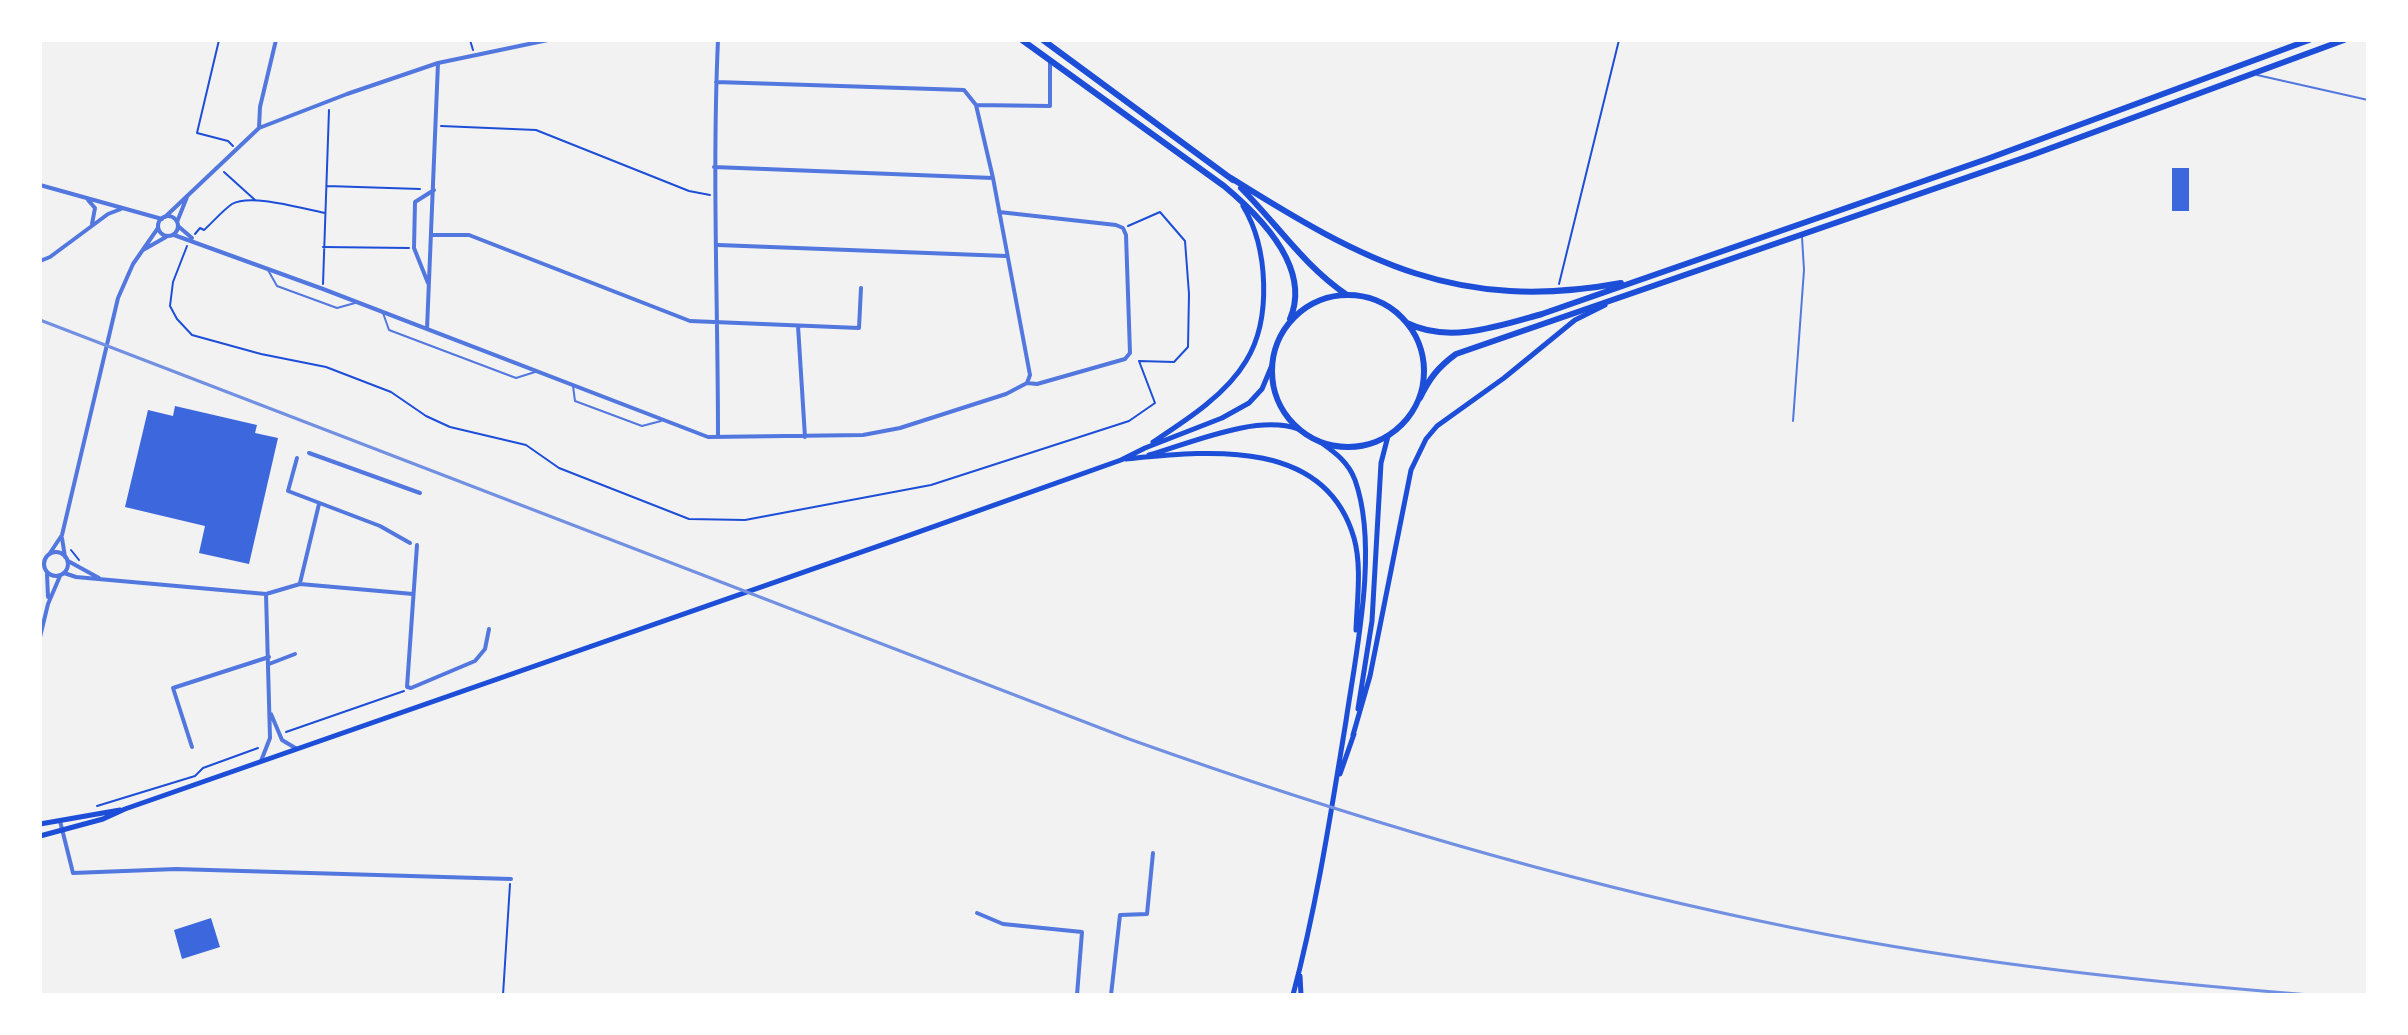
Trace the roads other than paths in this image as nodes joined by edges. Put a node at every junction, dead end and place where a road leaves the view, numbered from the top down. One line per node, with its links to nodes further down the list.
1 (276, 40): 14 (street)
2 (548, 40): 9 (street)
3 (718, 40): 11 (street)
4 (1022, 40): 8 (main road)
5 (1043, 40): 17 (main road)
6 (2307, 40): 38 (main road)
7 (2345, 40): 10 (main road)
8 (1050, 60): 13 (street); 21 (main road)
9 (438, 63): 14 (street); 19 (street)
10 (2251, 74): 12 (lane); 31 (main road)
11 (716, 82): 13 (street); 15 (street)
12 (2368, 100)
13 (976, 105): 16 (street)
14 (259, 128): 20 (street)
15 (714, 167): 16 (street); 33 (street)
16 (993, 178): 24 (street)
17 (1231, 178): 38 (main road); 42 (main road)
18 (40, 185): 22 (street)
19 (434, 190): 29 (street); 39 (street)
20 (187, 194): 25 (street); 26 (street)
21 (1236, 196): 45 (main road); 62 (main road)
22 (84, 197): 23 (street); 27 (street)
23 (122, 208): 25 (street); 27 (street)
24 (999, 212): 35 (street); 52 (street)
25 (161, 222): 26 (street); 30 (street); 34 (street)
26 (178, 224): 28 (street); 32 (street)
27 (91, 226): 36 (street)
28 (174, 235): 30 (street); 32 (street)
29 (432, 235): 39 (street); 46 (street)
30 (168, 236): 34 (street)
31 (1802, 236): 41 (main road); 56 (lane)
32 (190, 241): 37 (street)
33 (718, 245): 35 (street); 46 (street)
34 (141, 252): 69 (street)
35 (1006, 256): 52 (street)
36 (40, 261)
37 (267, 269): 43 (street); 43 (lane)
38 (1640, 280): 47 (main road)
39 (429, 284): 49 (street)
40 (861, 288): 48 (street)
41 (1637, 292): 54 (main road); 89 (main road)
42 (1347, 295): 45 (main road); 47 (main road)
43 (357, 302): 44 (street)
44 (382, 312): 49 (street); 51 (lane)
45 (1289, 321): 50 (main road)
46 (717, 323): 48 (street); 60 (street)
47 (1407, 323): 54 (main road)
48 (798, 326): 59 (street)
49 (427, 329): 51 (street)
50 (1272, 365): 57 (main road); 62 (main road)
51 (537, 372): 53 (street)
52 (1027, 383): 59 (street)
53 (573, 385): 55 (street); 55 (lane)
54 (1420, 398): 58 (main road)
55 (663, 421): 60 (street)
56 (1793, 421)
57 (1298, 429): 61 (main road); 65 (main road)
58 (1388, 436): 61 (main road); 89 (main road)
59 (805, 437): 60 (street)
60 (718, 438)
61 (1319, 441): 86 (main road)
62 (1145, 448): 66 (main road)
63 (309, 453): 67 (street)
64 (297, 458): 68 (street)
65 (1136, 458): 66 (main road); 86 (main road)
66 (1121, 460): 91 (main road)
67 (420, 493)
68 (319, 504): 70 (street); 78 (street)
69 (62, 535): 73 (street); 74 (street)
70 (410, 543)
71 (417, 545): 80 (street)
72 (40, 554): 73 (street)
73 (49, 554): 74 (street); 75 (street)
74 (66, 559): 76 (street); 77 (street)
75 (44, 568): 76 (street); 81 (street)
76 (63, 574): 77 (street); 81 (street)
77 (101, 579): 79 (street)
78 (300, 584): 79 (street); 80 (street)
79 (266, 594): 85 (street)
80 (413, 594): 82 (street)
81 (48, 604): 83 (street)
82 (489, 629)
83 (40, 634)
84 (295, 654): 87 (street)
85 (269, 657): 87 (street); 90 (street)
86 (1355, 657): 93 (main road)
87 (269, 664): 88 (street)
88 (270, 711): 91 (street); 92 (street)
89 (1353, 735): 93 (main road)
90 (192, 747)
91 (297, 749): 92 (main road)
92 (261, 762): 94 (main road)
93 (1335, 787): 102 (main road)
94 (125, 809): 95 (main road); 97 (main road)
95 (60, 821): 96 (main road); 97 (street)
96 (40, 824)
97 (63, 831): 98 (main road); 100 (street)
98 (40, 836)
99 (1153, 853): 104 (street)
100 (511, 879)
101 (977, 913): 103 (street)
102 (1300, 969): 105 (main road); 106 (main road)
103 (1077, 995)
104 (1111, 995)
105 (1293, 995)
106 (1301, 995)

